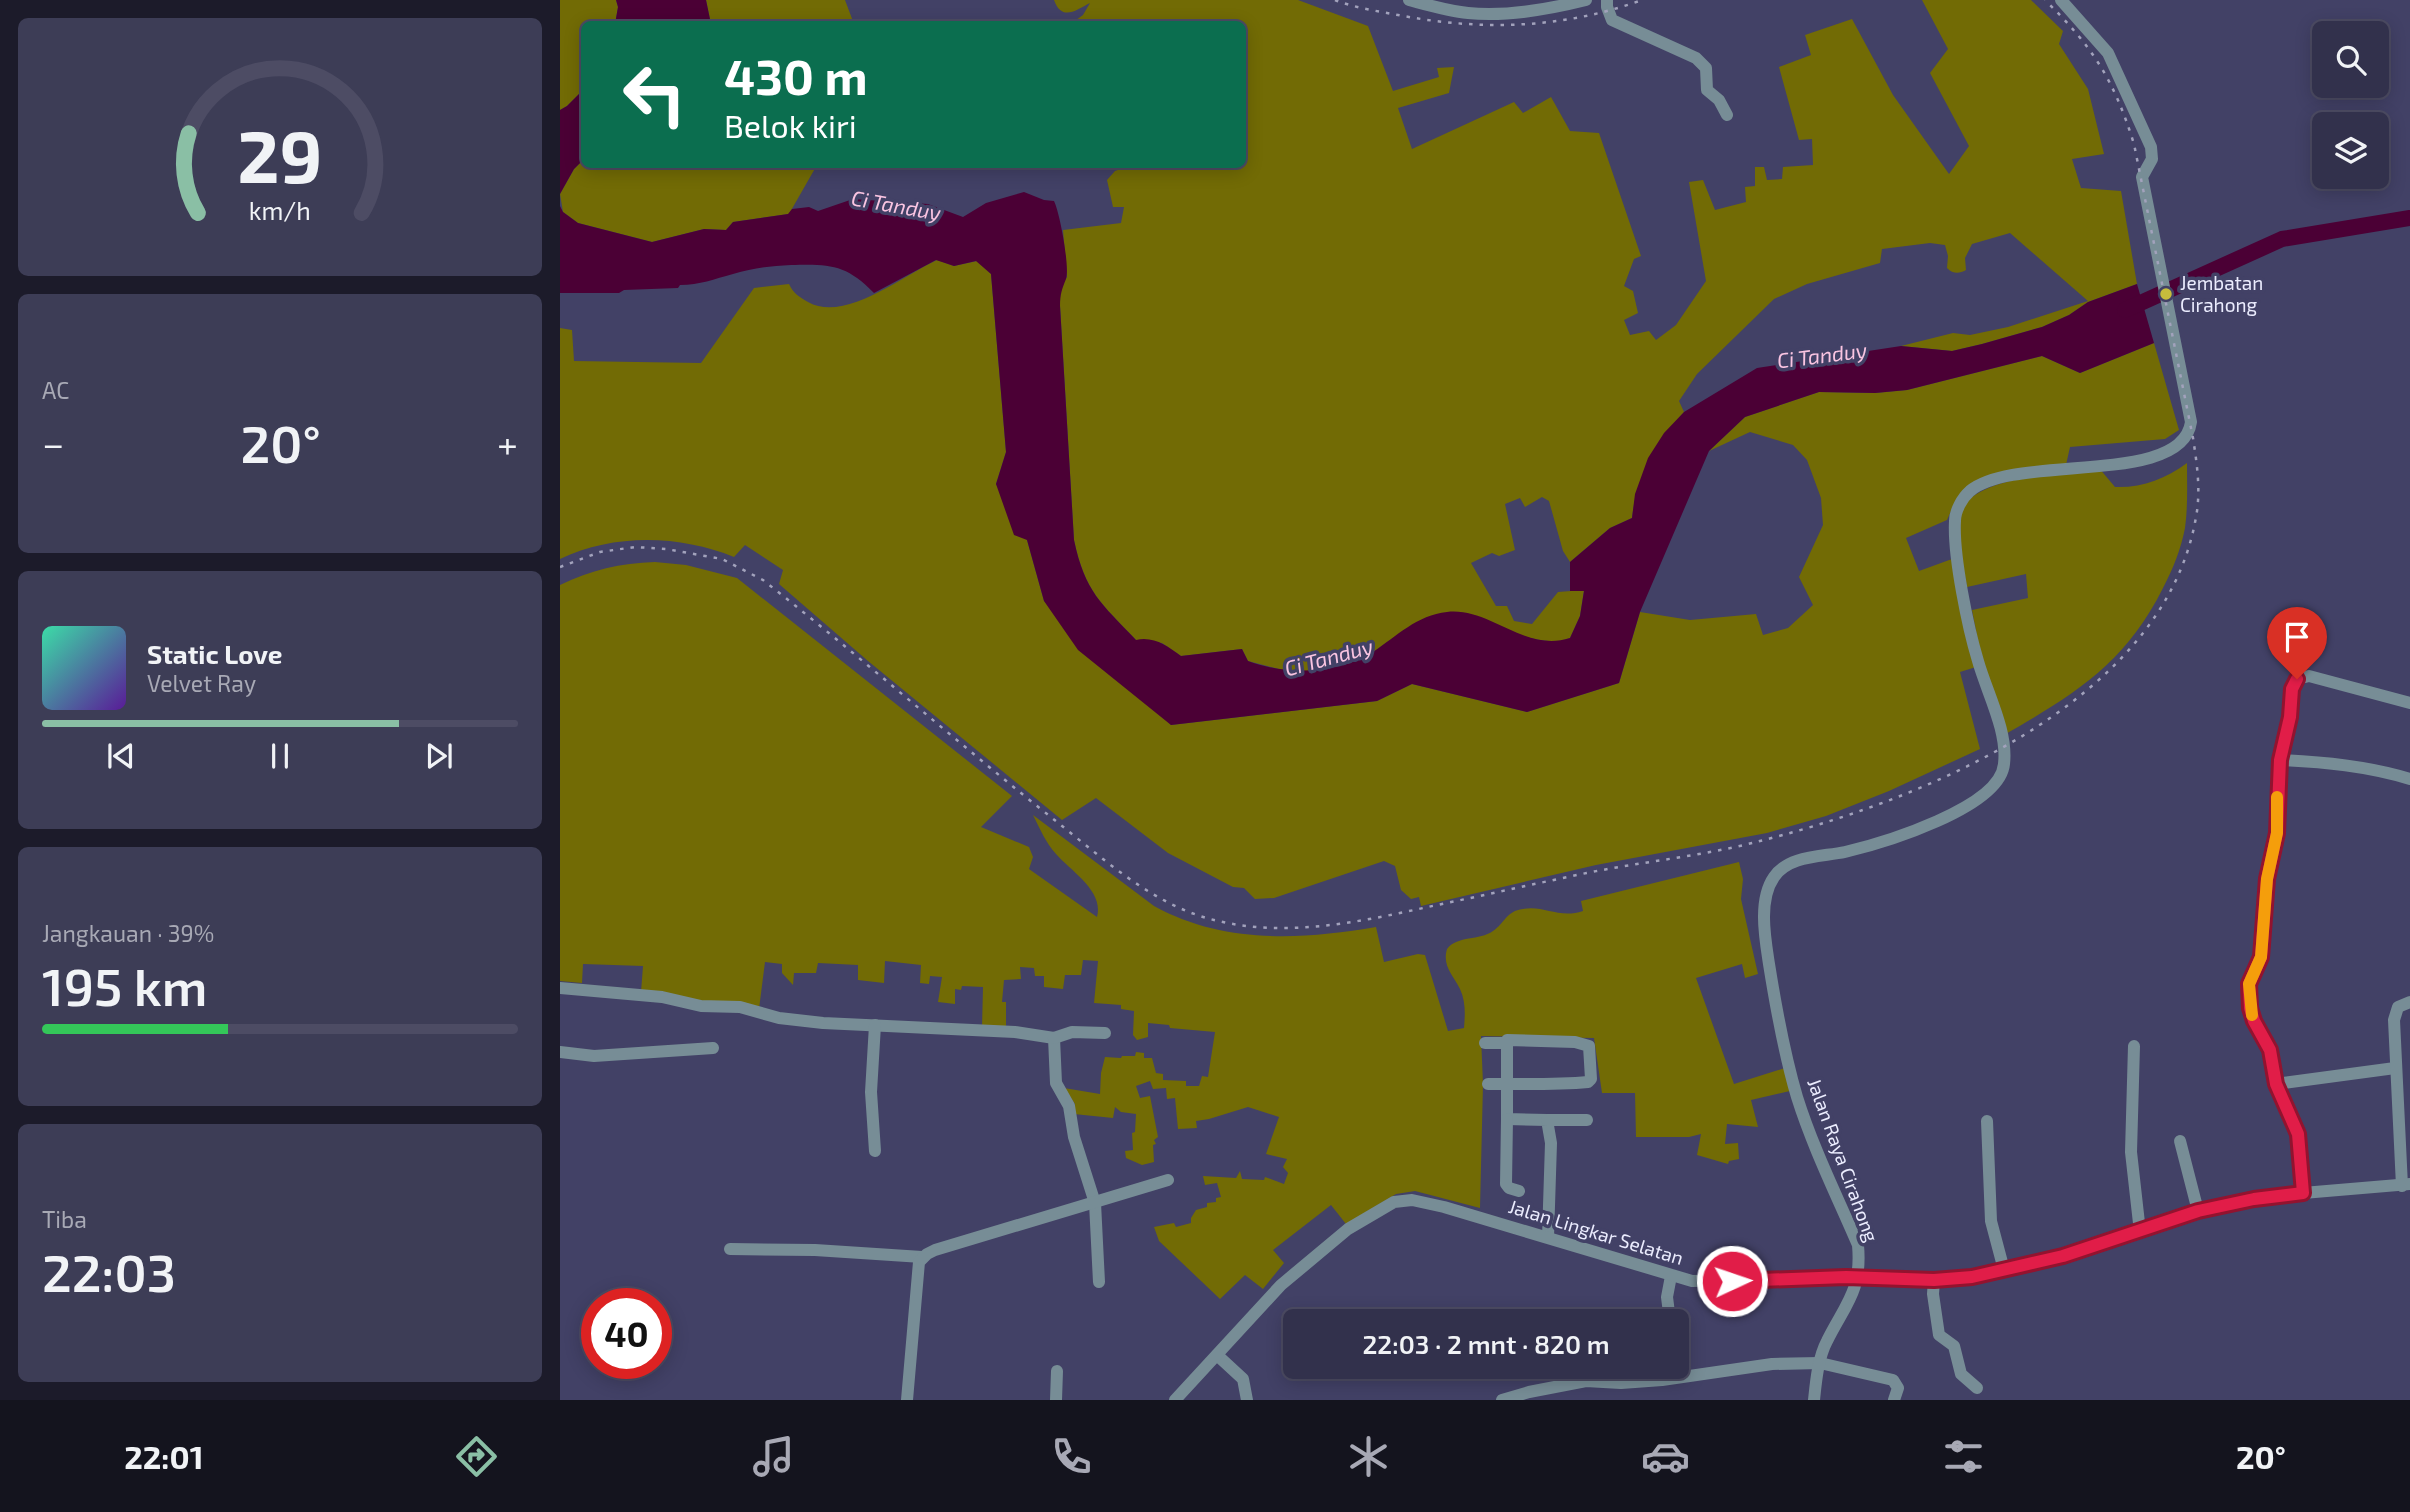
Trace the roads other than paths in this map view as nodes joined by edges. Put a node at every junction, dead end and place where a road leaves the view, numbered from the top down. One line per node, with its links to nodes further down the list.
1 (1409, 0): 2 (street)
2 (1586, 0)
3 (1607, 0): 5 (street)
4 (2062, 0): 41 (street, Jalan Raya Cirahong)
5 (1727, 115)
6 (2410, 703): 7 (street)
7 (2280, 760): 8 (street); 22 (street)
8 (2410, 779)
9 (560, 988): 11 (street)
10 (2410, 1002): 19 (street)
11 (875, 1025): 13 (street); 28 (street)
12 (1105, 1033): 13 (street)
13 (1054, 1038): 33 (street)
14 (1485, 1043): 15 (street)
15 (1507, 1043): 21 (street); 21 (street)
16 (2134, 1046): 35 (street)
17 (713, 1048): 18 (street)
18 (560, 1052)
19 (2395, 1068): 22 (street); 30 (street)
20 (1488, 1084): 21 (street)
21 (1507, 1084): 23 (street)
22 (2276, 1084): 32 (street)
23 (1507, 1119): 24 (street); 31 (street)
24 (1547, 1120): 25 (street); 36 (street)
25 (1587, 1120)
26 (1987, 1121): 39 (street)
27 (2179, 1141): 34 (street)
28 (875, 1151)
29 (1168, 1180): 33 (street)
30 (2406, 1185): 32 (street, Jalan Lingkar Selatan)
31 (1519, 1191)
32 (2303, 1193): 34 (street, Jalan Lingkar Selatan)
33 (1095, 1203): 38 (street); 43 (street)
34 (2198, 1211): 35 (street, Jalan Lingkar Selatan)
35 (2140, 1232): 39 (street, Jalan Lingkar Selatan)
36 (1548, 1237): 40 (street, Jalan Lingkar Selatan); 45 (street, Jalan Lingkar Selatan)
37 (730, 1249): 38 (street)
38 (922, 1257): 51 (street)
39 (2004, 1270): 42 (street, Jalan Lingkar Selatan)
40 (1671, 1276): 41 (street, Jalan Lingkar Selatan); 44 (street)
41 (1859, 1277): 42 (street, Jalan Lingkar Selatan); 46 (street, Jalan Raya Cirahong)
42 (1934, 1280): 50 (street)
43 (1099, 1282)
44 (1668, 1309)
45 (1217, 1355): 53 (street, Jalan Lingkar Selatan); 54 (street)
46 (1820, 1363): 48 (street); 56 (street, Jalan Raya Cirahong); 57 (street)
47 (1057, 1371): 52 (street)
48 (1689, 1371)
49 (1641, 1379): 55 (street)
50 (1977, 1388)
51 (907, 1400)
52 (1056, 1400)
53 (1175, 1400)
54 (1247, 1400)
55 (1502, 1400)
56 (1814, 1400)
57 (1894, 1400)

